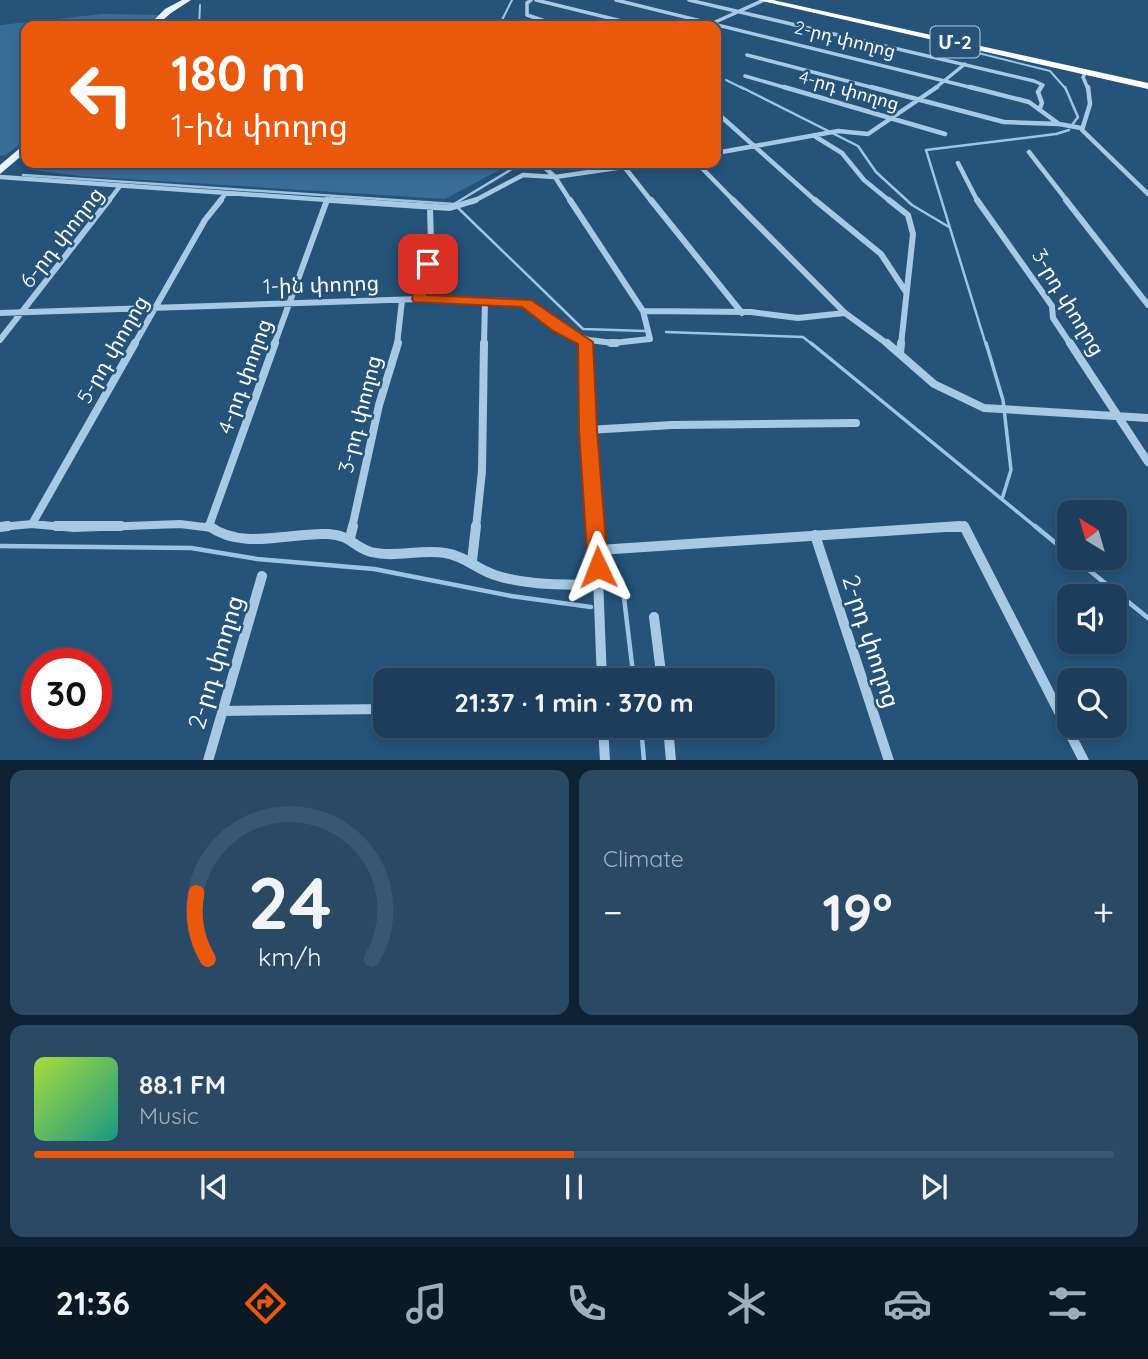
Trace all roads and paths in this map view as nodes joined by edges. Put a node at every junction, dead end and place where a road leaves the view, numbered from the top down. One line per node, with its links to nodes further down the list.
1 (187, 0): 9 (main road)
2 (531, 0): 10 (street)
3 (536, 0): 11 (street)
4 (616, 0): 12 (street, 2-րդ փողոց)
5 (689, 0): 8 (street)
6 (763, 0): 8 (street); 17 (highway, Մ-2)
7 (778, 0): 20 (highway, Մ-2)
8 (739, 11): 13 (street); 16 (street)
9 (157, 21)
10 (545, 21)
11 (622, 21)
12 (705, 21)
13 (717, 21)
14 (721, 25): 19 (street, 2-րդ փողոց)
15 (747, 55): 21 (street)
16 (965, 64): 19 (street); 22 (street)
17 (1086, 72): 20 (highway, Մ-2); 26 (street)
18 (745, 76): 24 (street, 4-րդ փողոց)
19 (945, 81): 21 (street); 22 (street, 2-րդ փողոց)
20 (1148, 83)
21 (921, 100): 24 (street); 25 (street)
22 (1040, 108): 25 (street, 2-րդ փողոց)
23 (721, 116): 29 (street)
24 (891, 118): 27 (street, 4-րդ փողոց); 28 (street)
25 (1059, 124): 26 (street)
26 (1081, 128): 43 (street)
27 (945, 134)
28 (816, 137): 29 (street); 46 (street)
29 (756, 147): 31 (street); 46 (street)
30 (21, 151): 34 (main road)
31 (721, 152)
32 (1029, 152): 51 (street)
33 (958, 163): 61 (street, 3-րդ փողոց)
34 (4, 167)
35 (545, 168): 40 (street)
36 (606, 168): 40 (street)
37 (625, 168): 56 (street)
38 (702, 168): 57 (street)
39 (0, 177): 41 (street)
40 (555, 177): 45 (street); 53 (street)
41 (120, 186): 42 (street); 55 (street, 6-րդ փողոց)
42 (226, 193): 44 (street); 52 (street, 5-րդ փողոց)
43 (1148, 194)
44 (327, 199): 45 (street); 50 (street, 4-րդ փողոց)
45 (430, 208): 47 (street)
46 (906, 292): 60 (street)
47 (419, 299): 48 (street, 1-ին փողոց); 49 (street, 1-ին փողոց)
48 (402, 300): 50 (street, 1-ին փողոց); 70 (street, 3-րդ փողոց)
49 (485, 301): 59 (street, 1-ին փողոց); 72 (street)
50 (289, 304): 52 (street, 1-ին փողոց); 67 (street, 4-րդ փողոց)
51 (1148, 305)
52 (155, 309): 55 (street, 1-ին փողոց); 66 (street, 5-րդ փողոց)
53 (643, 311): 56 (street); 59 (street)
54 (0, 313): 55 (street, 1-ին փողոց)
55 (21, 313): 58 (street, 6-րդ փողոց)
56 (742, 313): 57 (street)
57 (845, 313): 60 (street)
58 (0, 340)
59 (586, 342): 64 (street)
60 (900, 353): 61 (street)
61 (1118, 416): 62 (street); 65 (street, 3-րդ փողոց)
62 (1148, 418)
63 (856, 423): 64 (street)
64 (588, 430): 71 (street)
65 (1148, 462)
66 (32, 524): 67 (street); 68 (street)
67 (209, 526): 70 (street)
68 (0, 527)
69 (815, 535): 71 (street); 85 (street, 2-րդ փողոց); 86 (street)
70 (350, 538): 72 (street)
71 (599, 550): 74 (street)
72 (472, 561): 74 (street)
73 (262, 576): 79 (street, 2-րդ փողոց)
74 (598, 584): 76 (street)
75 (654, 617): 77 (street)
76 (602, 668)
77 (660, 668)
78 (373, 709): 79 (street)
79 (222, 711): 82 (street, 2-րդ փողոց)
80 (604, 738): 83 (street)
81 (668, 738): 84 (street)
82 (208, 760)
83 (605, 760)
84 (671, 760)
85 (889, 760)
86 (1083, 760)

